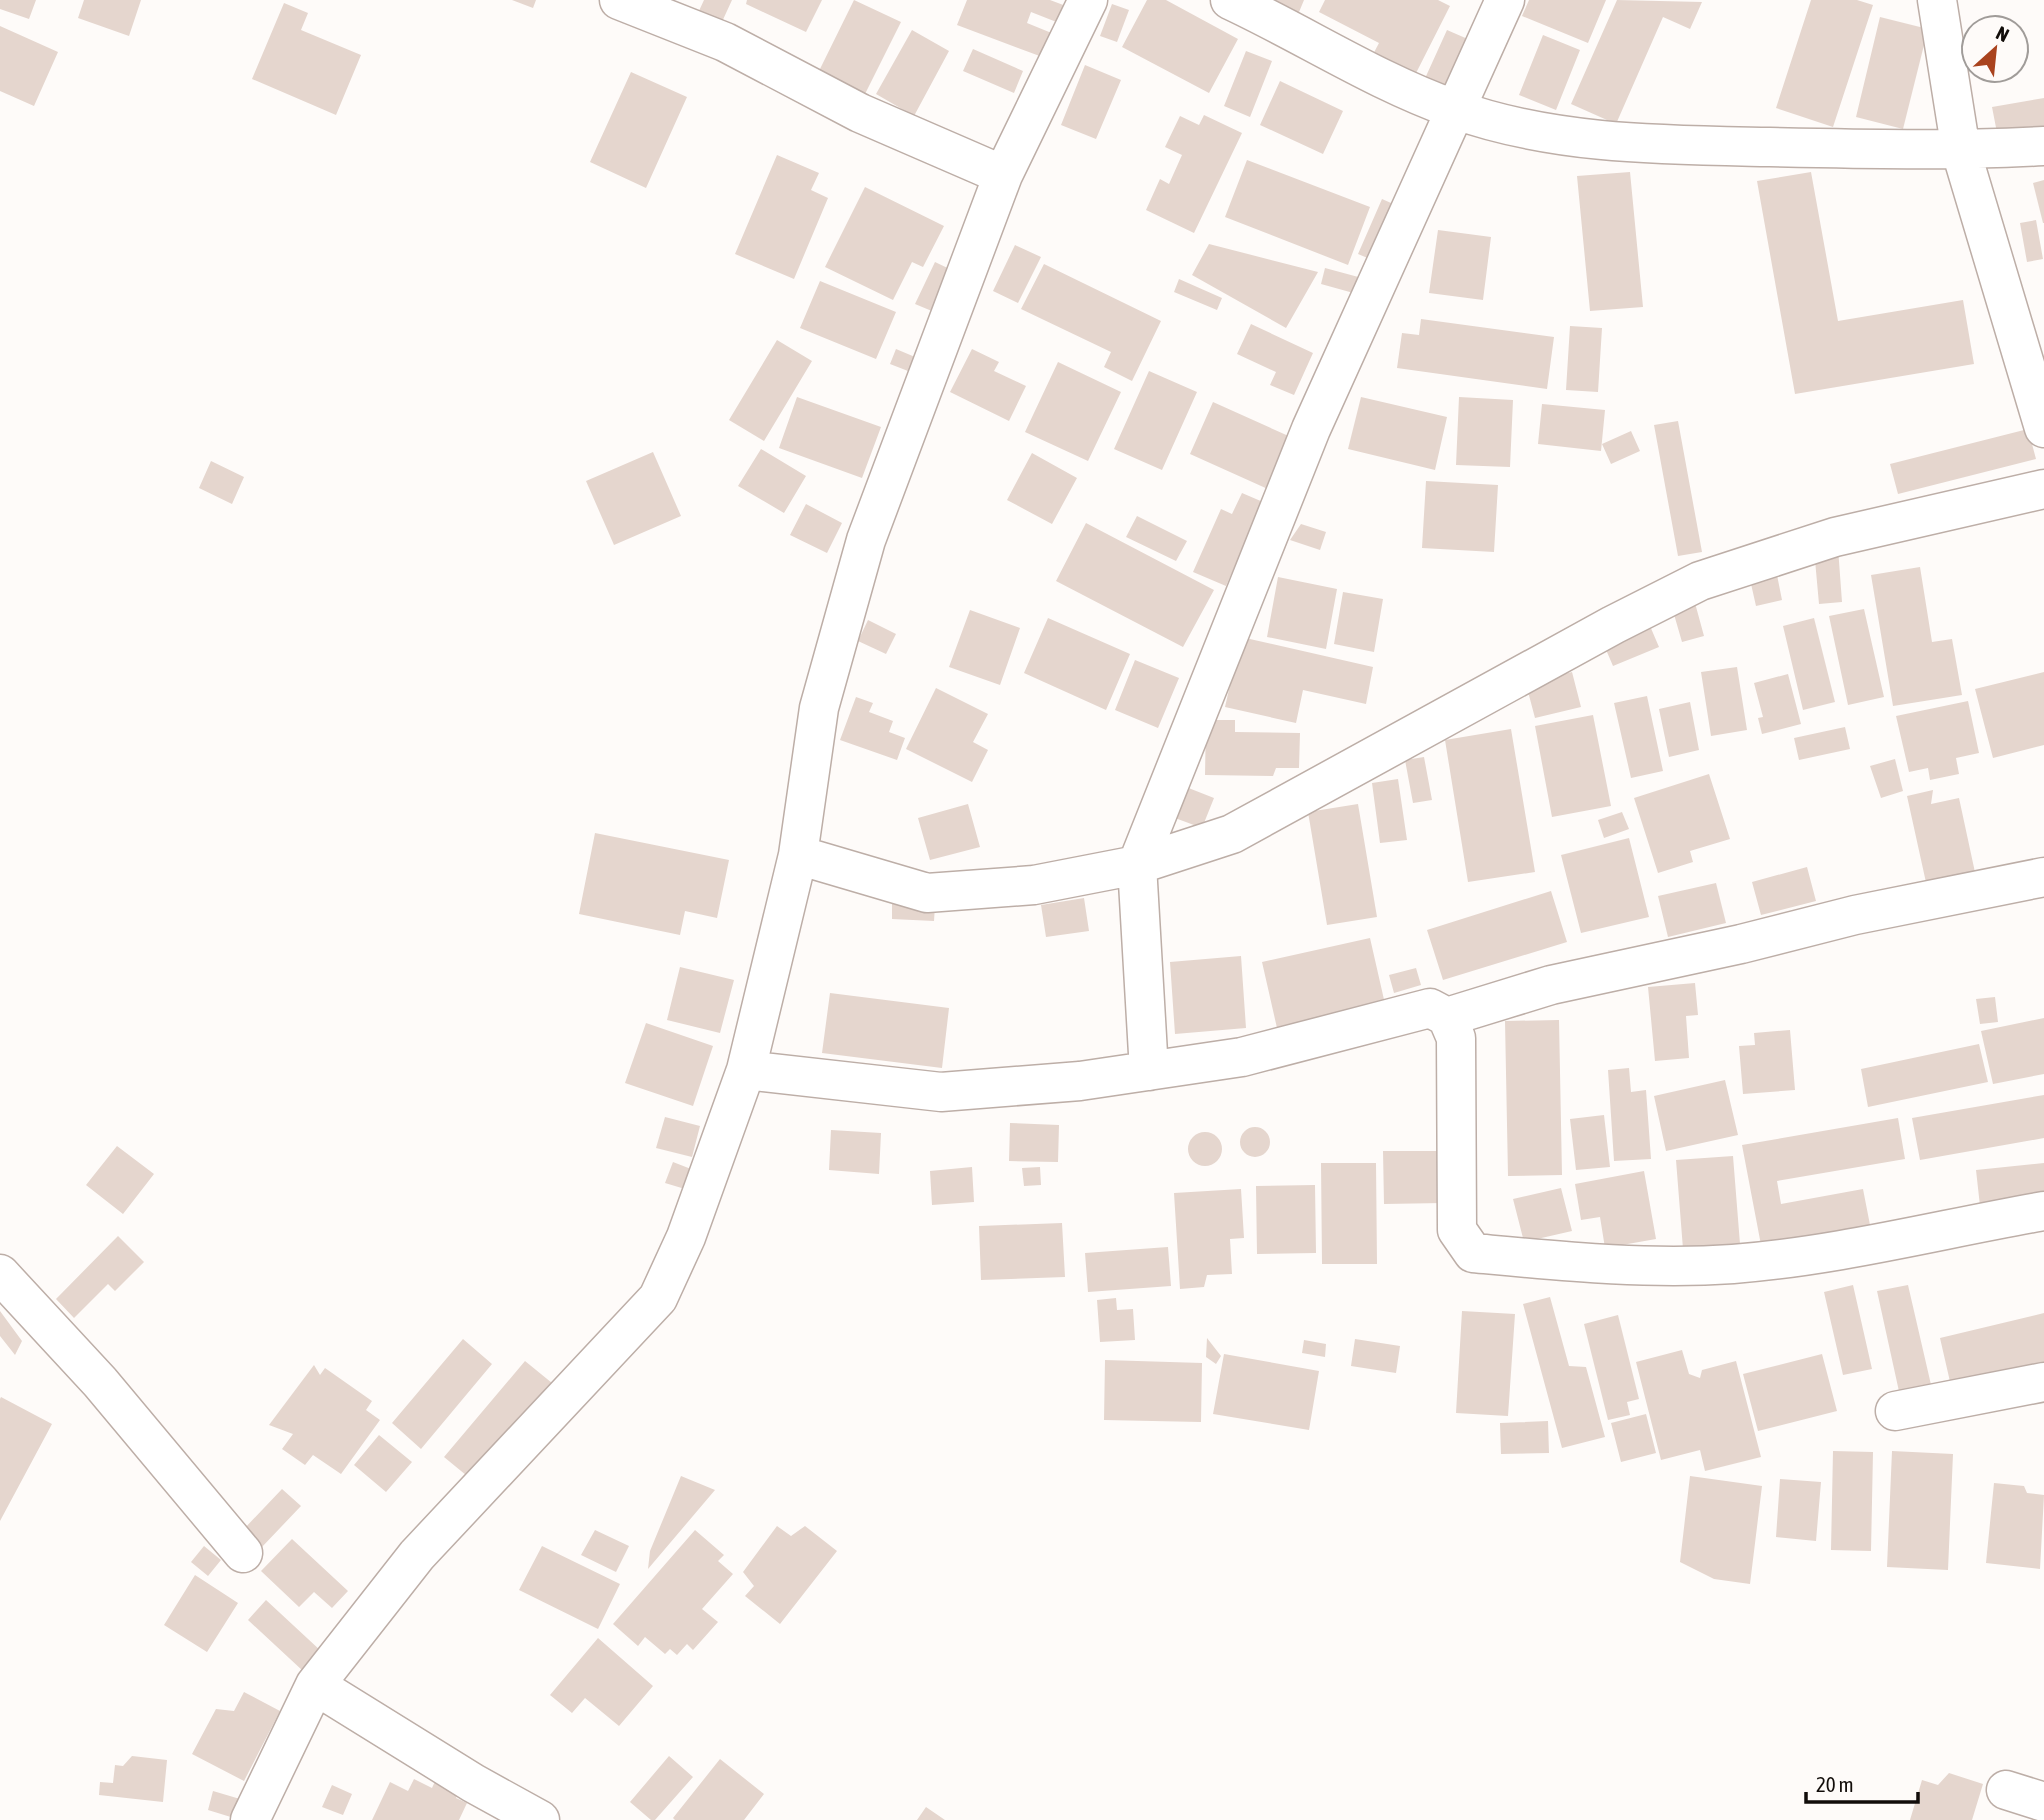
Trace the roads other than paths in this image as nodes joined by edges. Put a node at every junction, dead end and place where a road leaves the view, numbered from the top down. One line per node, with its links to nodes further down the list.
1 (620, 0): 9 (street)
2 (1088, 0): 9 (street)
3 (1230, 0): 6 (street)
4 (1505, 0): 6 (street)
5 (1937, 0): 8 (street)
6 (1454, 110): 8 (street); 13 (street)
7 (2044, 146): 8 (street)
8 (1961, 151): 10 (street)
9 (1003, 175): 12 (street)
10 (2044, 428)
11 (2044, 489): 13 (street)
12 (798, 855): 13 (street); 16 (street)
13 (1137, 865): 17 (street)
14 (2044, 877): 15 (street)
15 (1447, 1017): 17 (street); 18 (street)
16 (746, 1070): 17 (street); 23 (street)
17 (1149, 1071)
18 (2044, 1211)
19 (0, 1274): 22 (street)
20 (2044, 1382): 21 (street)
21 (1895, 1411)
22 (243, 1553)
23 (315, 1685): 26 (street); 27 (street)
24 (2006, 1790): 25 (street)
25 (2044, 1802)
26 (250, 1820)
27 (540, 1820)

